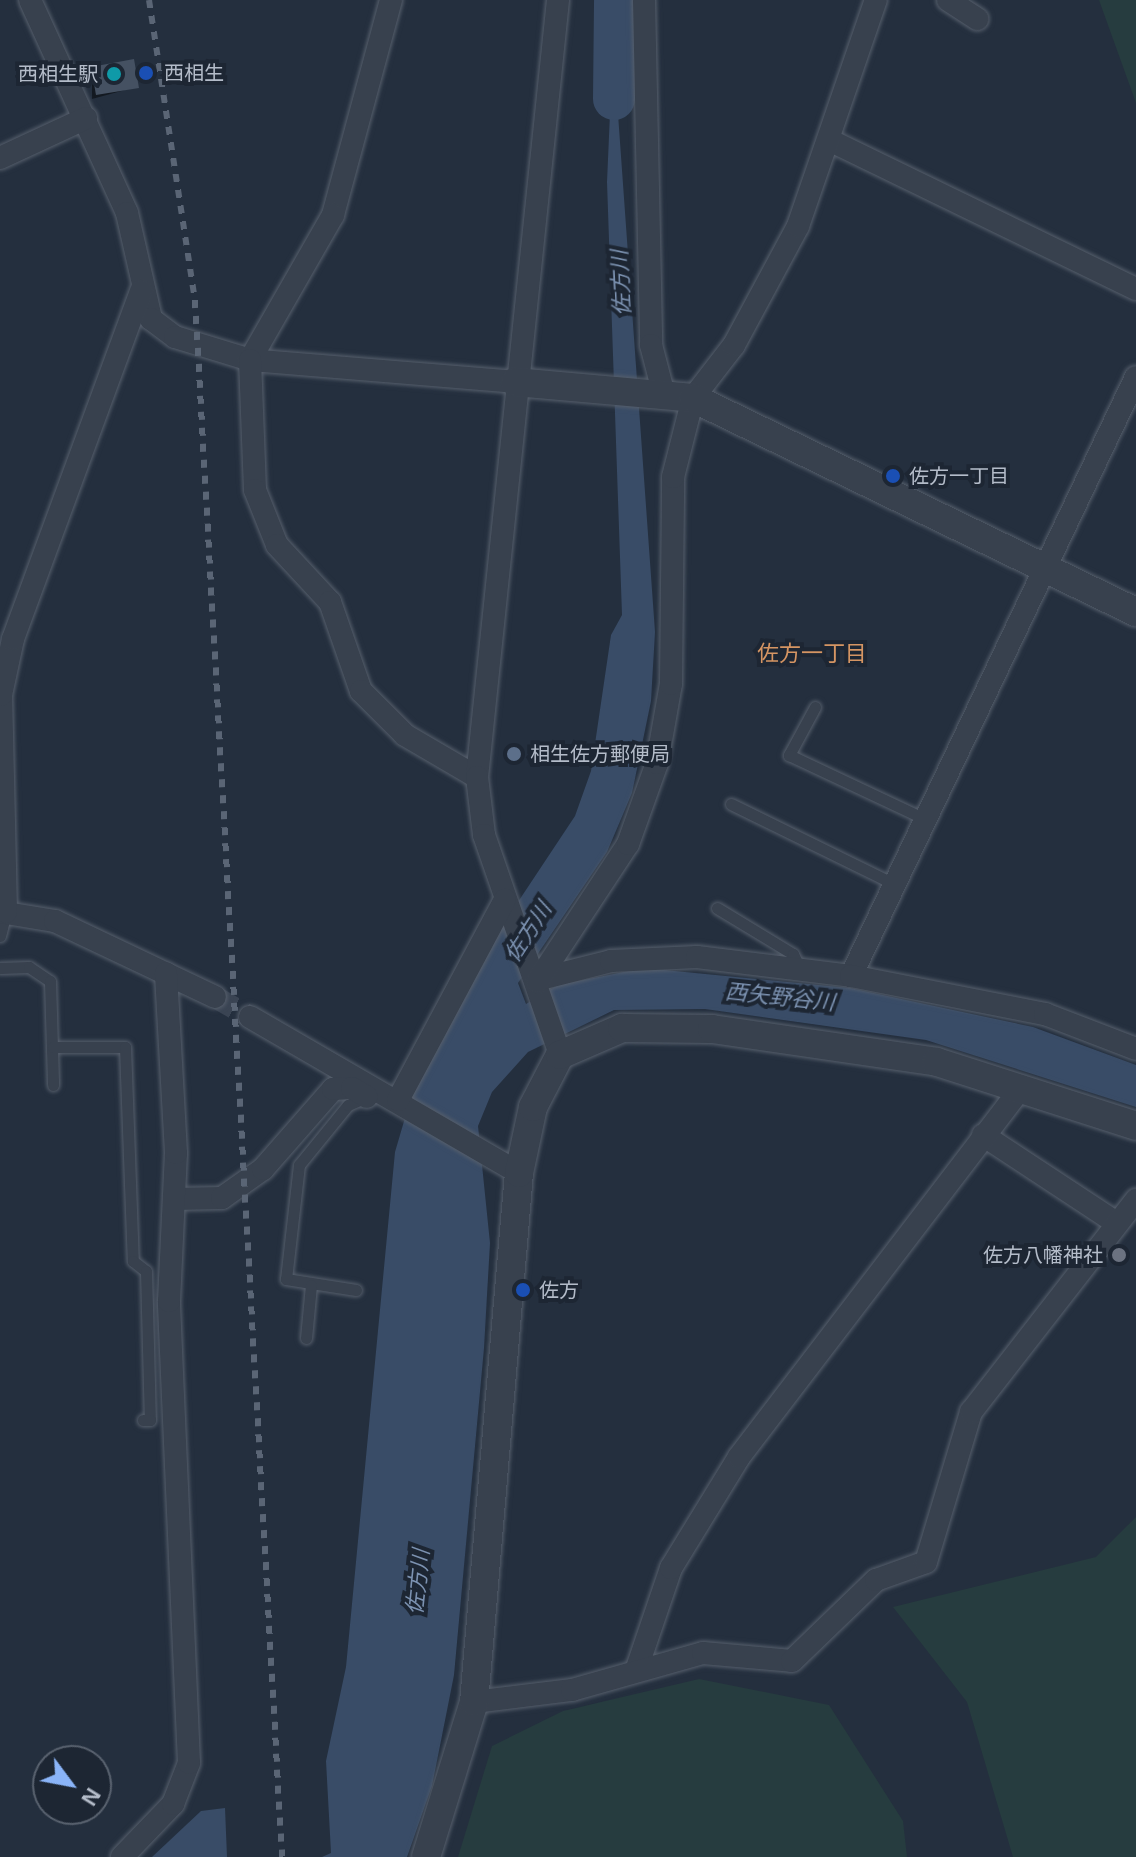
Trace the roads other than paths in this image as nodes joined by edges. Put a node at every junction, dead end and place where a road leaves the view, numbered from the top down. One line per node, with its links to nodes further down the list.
1 (30, 0): 8 (street)
2 (391, 0): 13 (street)
3 (558, 0): 15 (street)
4 (644, 0): 16 (street)
5 (876, 0): 9 (street)
6 (948, 0): 7 (street)
7 (977, 19)
8 (86, 118): 10 (street); 12 (street)
9 (831, 141): 11 (street); 17 (street)
10 (0, 158)
11 (1136, 289)
12 (141, 291): 13 (street); 22 (street)
13 (250, 360): 15 (street); 21 (street)
14 (1136, 377): 18 (street)
15 (515, 382): 16 (street); 21 (street)
16 (659, 391): 17 (street)
17 (693, 398): 18 (street); 34 (street)
18 (1044, 566): 19 (street); 24 (street)
19 (1136, 612)
20 (815, 707): 24 (lane)
21 (477, 777): 26 (street)
22 (2, 788): 28 (street)
23 (731, 804): 25 (lane)
24 (925, 819): 25 (street)
25 (894, 884): 33 (street)
26 (506, 903): 34 (street); 42 (street)
27 (717, 908): 31 (lane)
28 (3, 912): 29 (lane); 32 (street)
29 (0, 936)
30 (0, 968): 37 (lane)
31 (800, 970): 33 (street); 34 (street)
32 (166, 973): 35 (street); 46 (street)
33 (851, 976): 38 (street)
34 (539, 981): 39 (street)
35 (215, 997)
36 (250, 1017): 42 (street)
37 (53, 1047): 40 (lane); 52 (lane)
38 (1136, 1049)
39 (556, 1050): 41 (street); 45 (street)
40 (53, 1085)
41 (1022, 1087): 43 (street); 44 (street)
42 (389, 1098): 45 (street); 46 (street); 49 (lane)
43 (1136, 1126)
44 (983, 1135): 48 (street); 53 (street)
45 (512, 1169): 54 (street)
46 (174, 1199): 55 (street)
47 (1136, 1200): 48 (street)
48 (1115, 1222): 53 (street)
49 (311, 1285): 50 (lane); 51 (lane)
50 (356, 1290)
51 (306, 1338)
52 (143, 1420)
53 (636, 1671): 54 (street)
54 (474, 1702): 56 (street)
55 (122, 1857)
56 (426, 1857)

